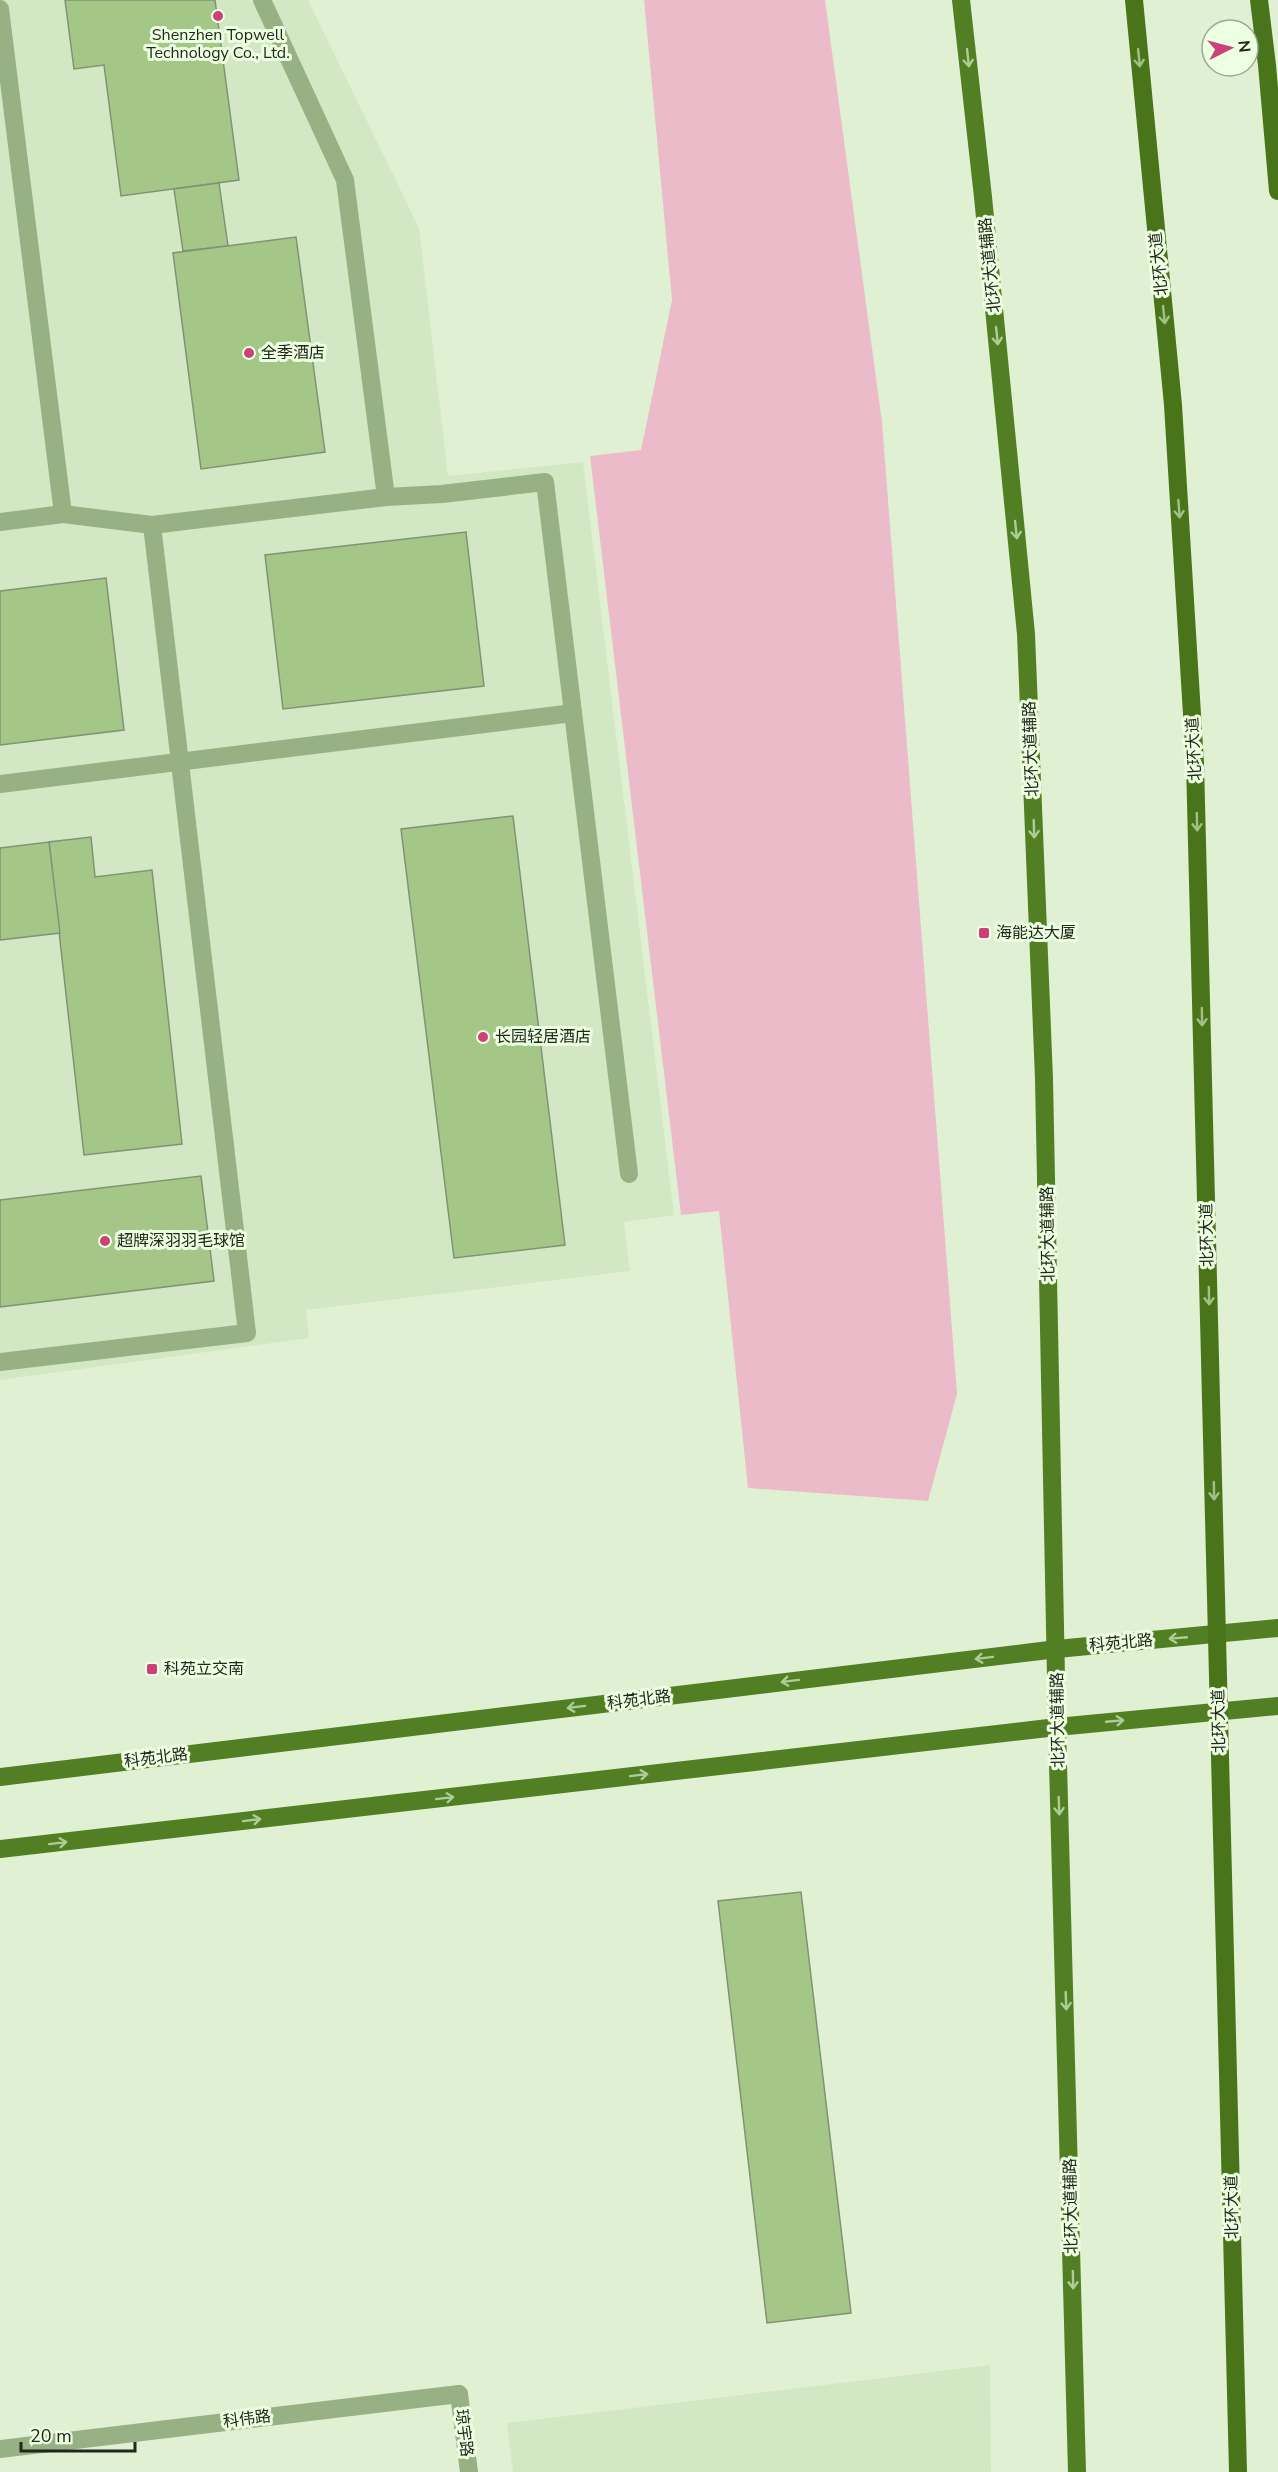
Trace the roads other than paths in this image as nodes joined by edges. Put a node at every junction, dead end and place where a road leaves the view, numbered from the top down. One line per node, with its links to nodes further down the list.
1 (262, 0): 7 (street)
2 (962, 0): 17 (main road, 北环大道辅路, one-way to 17)
3 (1134, 0): 26 (highway, 北环大道, one-way to 26, bridge)
4 (1259, 0): 6 (highway)
5 (0, 9): 8 (street)
6 (1278, 192)
7 (386, 497): 10 (street); 11 (street)
8 (63, 514): 9 (street); 10 (street)
9 (0, 522)
10 (152, 525): 12 (street)
11 (573, 713): 12 (street); 14 (street)
12 (180, 762): 13 (street); 15 (street)
13 (0, 784)
14 (629, 1174)
15 (0, 1362)
16 (1278, 1628): 17 (main road, 科苑北路, one-way to 17)
17 (1057, 1649): 19 (main road, 北环大道辅路); 20 (main road, 科苑北路, one-way to 20)
18 (1278, 1706): 19 (main road, one-way to 18)
19 (1057, 1727): 21 (main road, one-way to 19); 25 (main road, 北环大道辅路, one-way to 25)
20 (0, 1777)
21 (0, 1849)
22 (459, 2394): 23 (street, 科伟路); 24 (street, 琼宇路)
23 (0, 2449)
24 (469, 2472)
25 (1077, 2472)
26 (1238, 2472)

